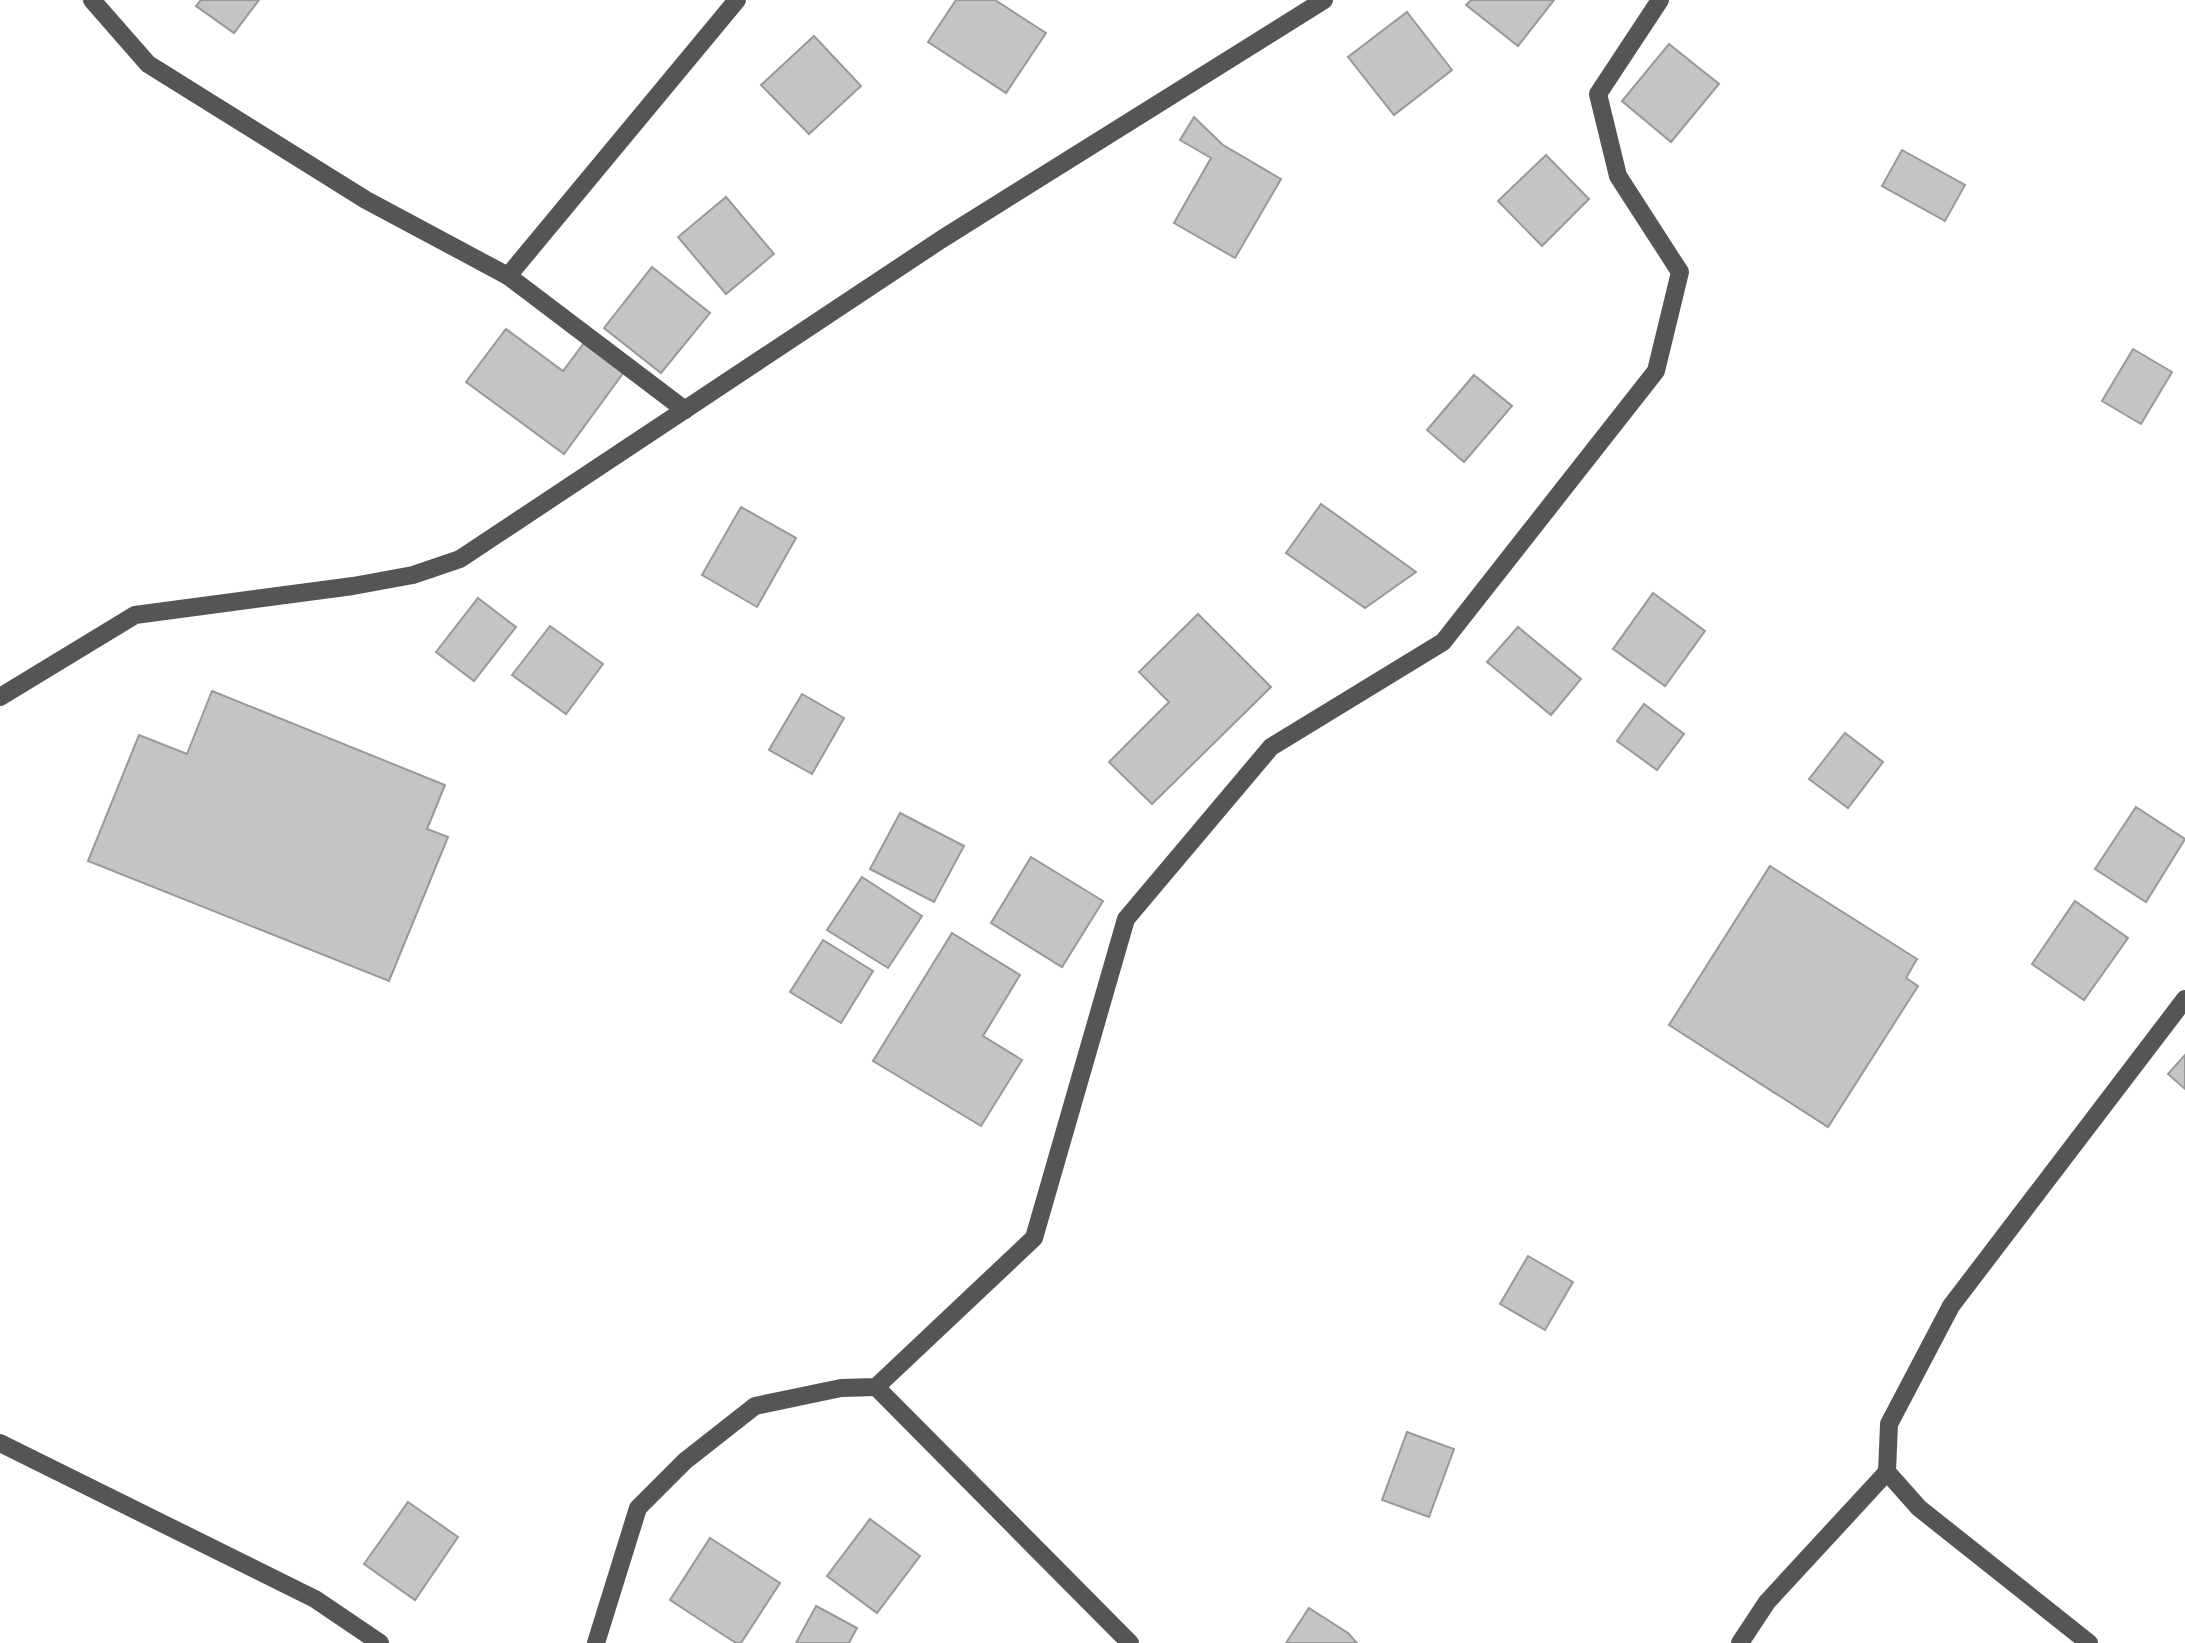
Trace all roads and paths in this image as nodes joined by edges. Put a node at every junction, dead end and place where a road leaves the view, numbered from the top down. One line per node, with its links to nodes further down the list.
1 (92, 0): 5 (street)
2 (737, 0): 5 (street)
3 (1324, 0): 6 (street)
4 (1660, 0): 9 (street)
5 (508, 276): 6 (street)
6 (685, 410): 7 (street)
7 (0, 697)
8 (2185, 999): 11 (street)
9 (876, 1387): 13 (street); 14 (street)
10 (0, 1443): 12 (street)
11 (1887, 1472): 15 (street); 16 (street)
12 (380, 1643)
13 (596, 1643)
14 (1130, 1643)
15 (1740, 1643)
16 (2089, 1643)

